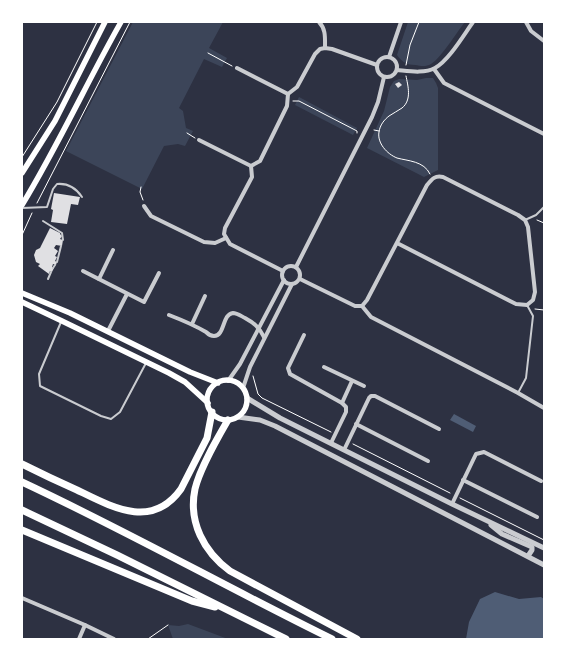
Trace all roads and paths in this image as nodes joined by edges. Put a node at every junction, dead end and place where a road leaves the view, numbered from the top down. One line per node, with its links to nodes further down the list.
1 (97, 22): 28 (path)
2 (105, 22): 30 (main road)
3 (121, 22): 34 (main road)
4 (130, 22): 36 (path)
5 (319, 22): 11 (street)
6 (401, 22): 13 (street)
7 (419, 22): 15 (path)
8 (473, 22): 17 (street)
9 (526, 22): 10 (street)
10 (544, 40)
11 (325, 48): 14 (street); 21 (street)
12 (208, 53): 16 (path)
13 (389, 57): 14 (street); 18 (street)
14 (377, 65): 20 (street)
15 (406, 67)
16 (237, 68): 21 (street)
17 (434, 69): 18 (street); 26 (street)
18 (397, 70): 20 (street)
19 (406, 75): 23 (path)
20 (384, 77): 51 (street)
21 (288, 94): 25 (path); 29 (street)
22 (374, 130): 23 (path)
23 (379, 131): 31 (path)
24 (187, 133): 27 (path)
25 (357, 134)
26 (544, 134)
27 (199, 140): 29 (street)
28 (22, 158)
29 (251, 166): 44 (street)
30 (22, 173)
31 (431, 179): 40 (street); 46 (street)
32 (141, 187): 35 (path)
33 (82, 197): 36 (lane)
34 (22, 205)
35 (144, 206): 44 (street)
36 (34, 207): 38 (lane); 43 (path)
37 (544, 207): 39 (lane)
38 (22, 208)
39 (531, 218): 40 (lane); 42 (path)
40 (525, 220): 66 (street)
41 (43, 221): 45 (lane)
42 (544, 223)
43 (22, 235)
44 (226, 238): 54 (street)
45 (63, 240)
46 (397, 243): 66 (street); 67 (street)
47 (61, 246): 49 (lane)
48 (113, 250): 58 (street)
49 (57, 262)
50 (55, 265): 52 (lane)
51 (296, 267): 54 (street); 59 (street)
52 (53, 268)
53 (83, 271): 58 (street)
54 (283, 271): 60 (street)
55 (51, 272): 57 (lane)
56 (158, 273): 63 (street)
57 (48, 279)
58 (99, 279): 63 (street)
59 (300, 279): 61 (street); 67 (street)
60 (284, 280): 61 (street); 72 (street)
61 (292, 284): 75 (street)
62 (22, 293): 73 (main road)
63 (127, 294): 73 (street)
64 (205, 296): 71 (street)
65 (22, 302): 70 (main road)
66 (527, 305): 68 (path); 84 (lane)
67 (362, 306): 84 (street)
68 (544, 310)
69 (169, 315): 71 (street)
70 (62, 321): 76 (main road); 76 (lane)
71 (192, 324): 72 (street)
72 (260, 328): 75 (street); 79 (street)
73 (108, 331): 81 (main road)
74 (304, 335): 87 (street)
75 (264, 337): 83 (street)
76 (147, 362): 86 (main road)
77 (324, 367): 80 (street)
78 (251, 374): 94 (path)
79 (228, 380): 81 (main road); 83 (main road)
80 (352, 381): 82 (street); 87 (street)
81 (218, 383): 86 (main road)
82 (364, 386)
83 (243, 388): 85 (main road)
84 (518, 393): 88 (street)
85 (247, 398): 90 (main road); 96 (street)
86 (208, 403): 89 (main road)
87 (342, 403): 94 (street)
88 (544, 408)
89 (212, 412): 91 (main road); 99 (highway)
90 (238, 417): 91 (main road); 111 (street)
91 (228, 420): 122 (highway)
92 (356, 424): 93 (street); 95 (street); 98 (street)
93 (439, 429)
94 (335, 434): 96 (street)
95 (348, 441): 97 (street); 103 (path)
96 (331, 443): 97 (street)
97 (344, 450): 104 (street)
98 (428, 461)
99 (22, 464)
100 (463, 480): 101 (street); 103 (street); 106 (street)
101 (541, 481)
102 (22, 482): 121 (highway)
103 (455, 496): 104 (street); 109 (path)
104 (452, 504): 107 (street)
105 (22, 510): 114 (highway)
106 (537, 517)
107 (485, 520): 110 (street); 111 (street)
108 (22, 530): 114 (highway)
109 (544, 540)
110 (544, 548)
111 (528, 556): 112 (street)
112 (544, 565)
113 (22, 598): 115 (street)
114 (229, 611): 120 (highway)
115 (84, 625): 117 (street); 118 (street)
116 (168, 625): 119 (path)
117 (79, 639)
118 (114, 639)
119 (148, 639)
120 (286, 639)
121 (332, 639)
122 (357, 639)

